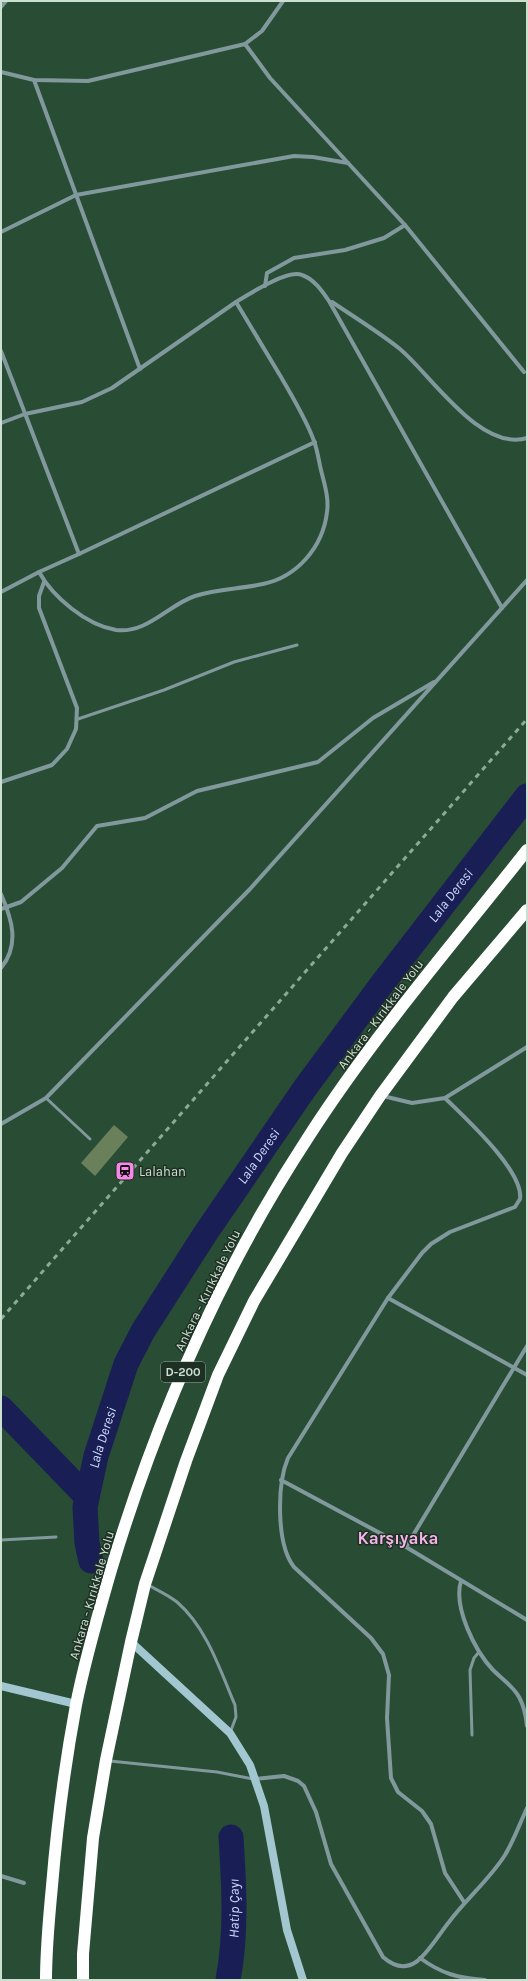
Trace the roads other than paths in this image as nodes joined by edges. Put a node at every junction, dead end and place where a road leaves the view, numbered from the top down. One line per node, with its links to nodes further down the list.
1 (6, 1): 3 (street)
2 (283, 1): 4 (street)
3 (1, 7)
4 (246, 44): 6 (street); 7 (street)
5 (1, 72): 6 (street)
6 (34, 80): 8 (street)
7 (348, 163): 8 (street); 9 (street)
8 (76, 195): 10 (street); 15 (street)
9 (405, 224): 11 (street); 16 (street)
10 (1, 232)
11 (265, 286): 12 (street); 13 (street)
12 (330, 300): 19 (street); 26 (street)
13 (236, 302): 15 (street); 20 (street)
14 (1, 351): 17 (street)
15 (140, 370): 17 (street)
16 (524, 372)
17 (25, 414): 18 (street); 21 (street)
18 (1, 423)
19 (527, 438)
20 (315, 442): 21 (street); 24 (street)
21 (79, 554): 22 (street)
22 (38, 572): 24 (street); 25 (street)
23 (527, 580): 26 (street)
24 (44, 582): 29 (street)
25 (1, 592)
26 (502, 608): 28 (street)
27 (297, 644): 29 (lane)
28 (438, 680): 33 (street); 39 (street)
29 (78, 719): 30 (street)
30 (1, 782)
31 (527, 850): 57 (highway, Ankara - Kırıkkale Yolu / D-200)
32 (1, 894): 33 (street)
33 (7, 907): 34 (street); 36 (street)
34 (1, 909)
35 (527, 910): 38 (highway, D-200)
36 (1, 968)
37 (527, 1048): 40 (street)
38 (380, 1096): 40 (street); 52 (highway, D-200)
39 (46, 1098): 41 (street); 42 (lane)
40 (445, 1098): 43 (street)
41 (1, 1124)
42 (90, 1139)
43 (388, 1298): 45 (street); 47 (street)
44 (527, 1346): 45 (street)
45 (515, 1368): 46 (street); 50 (street)
46 (527, 1375)
47 (281, 1480): 50 (street); 66 (street)
48 (56, 1537): 49 (lane)
49 (1, 1540)
50 (406, 1547): 51 (street)
51 (461, 1581): 53 (street); 55 (street)
52 (146, 1584): 54 (highway, D-200); 59 (lane)
53 (527, 1620)
54 (131, 1642): 59 (street); 61 (highway, D-200)
55 (479, 1652): 58 (street); 60 (lane)
56 (1, 1686): 57 (street)
57 (76, 1704): 68 (highway, Ankara - Kırıkkale Yolu / D-200)
58 (527, 1726)
59 (230, 1733): 62 (street)
60 (472, 1735)
61 (106, 1760): 62 (lane); 69 (highway, D-200)
62 (255, 1779): 67 (street); 70 (street)
63 (527, 1808): 66 (street)
64 (1, 1876): 65 (street)
65 (24, 1883)
66 (464, 1902): 67 (street)
67 (420, 1958): 71 (street)
68 (46, 1980)
69 (83, 1980)
70 (303, 1980)
71 (485, 1980)

